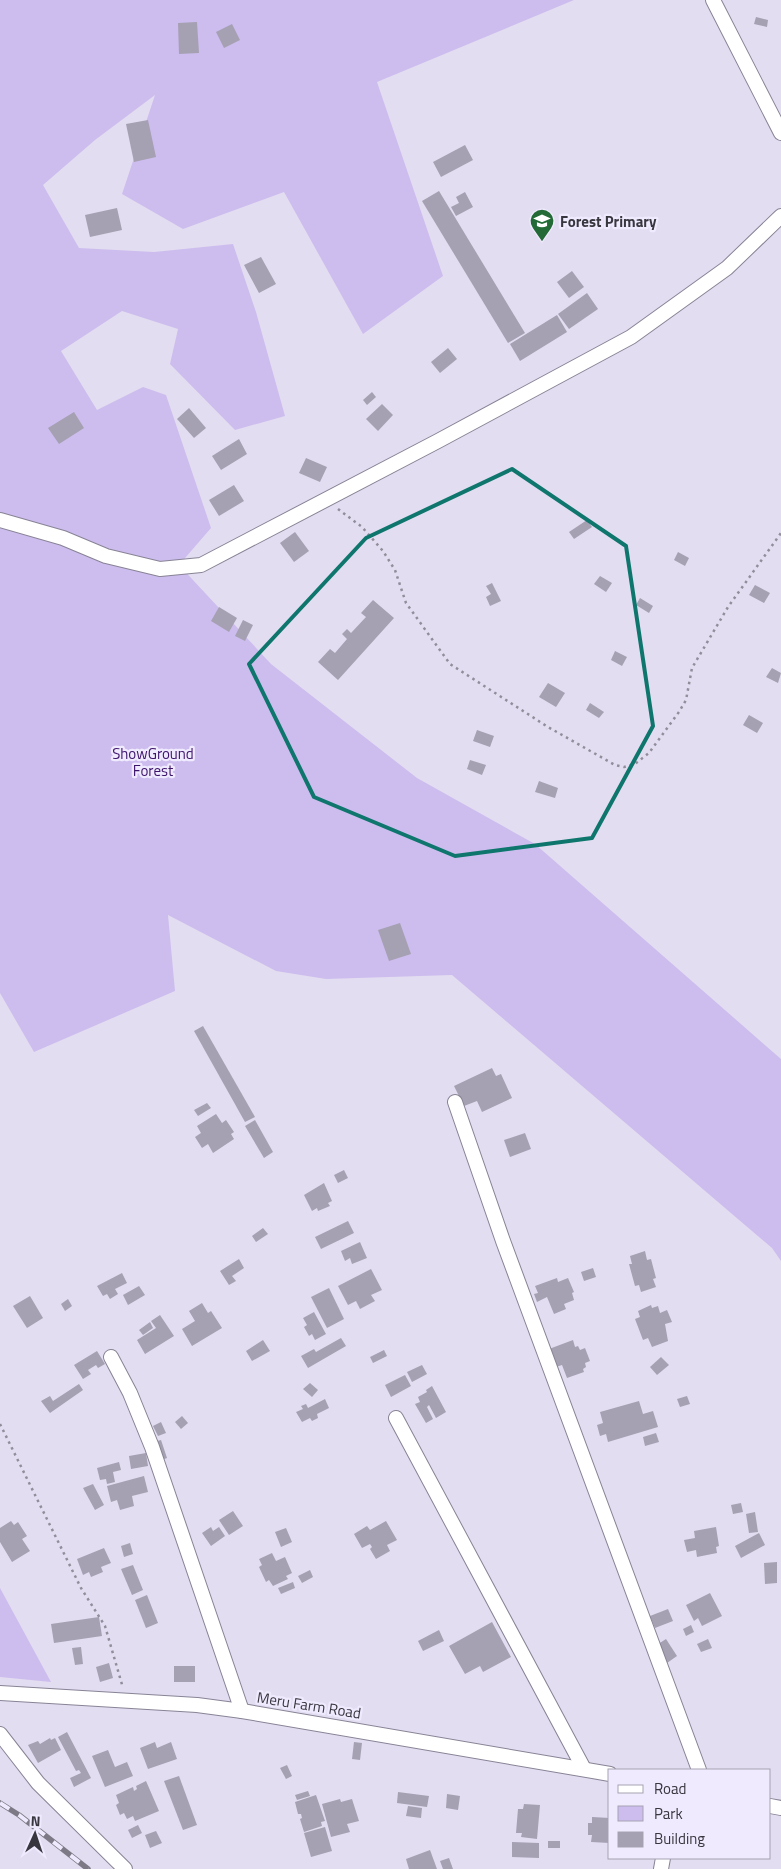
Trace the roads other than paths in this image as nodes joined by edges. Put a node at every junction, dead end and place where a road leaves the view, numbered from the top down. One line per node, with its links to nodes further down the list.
1 (714, 0): 2 (street)
2 (781, 133)
3 (781, 216): 4 (street)
4 (0, 520)
5 (455, 1102): 12 (street)
6 (110, 1357): 9 (street)
7 (396, 1418): 11 (street)
8 (0, 1693): 9 (street, Meru Farm Road)
9 (242, 1710): 11 (street, Meru Farm Road)
10 (0, 1734): 14 (street)
11 (583, 1767): 13 (street, Meru Farm Road)
12 (699, 1769)
13 (608, 1773)
14 (125, 1869)

